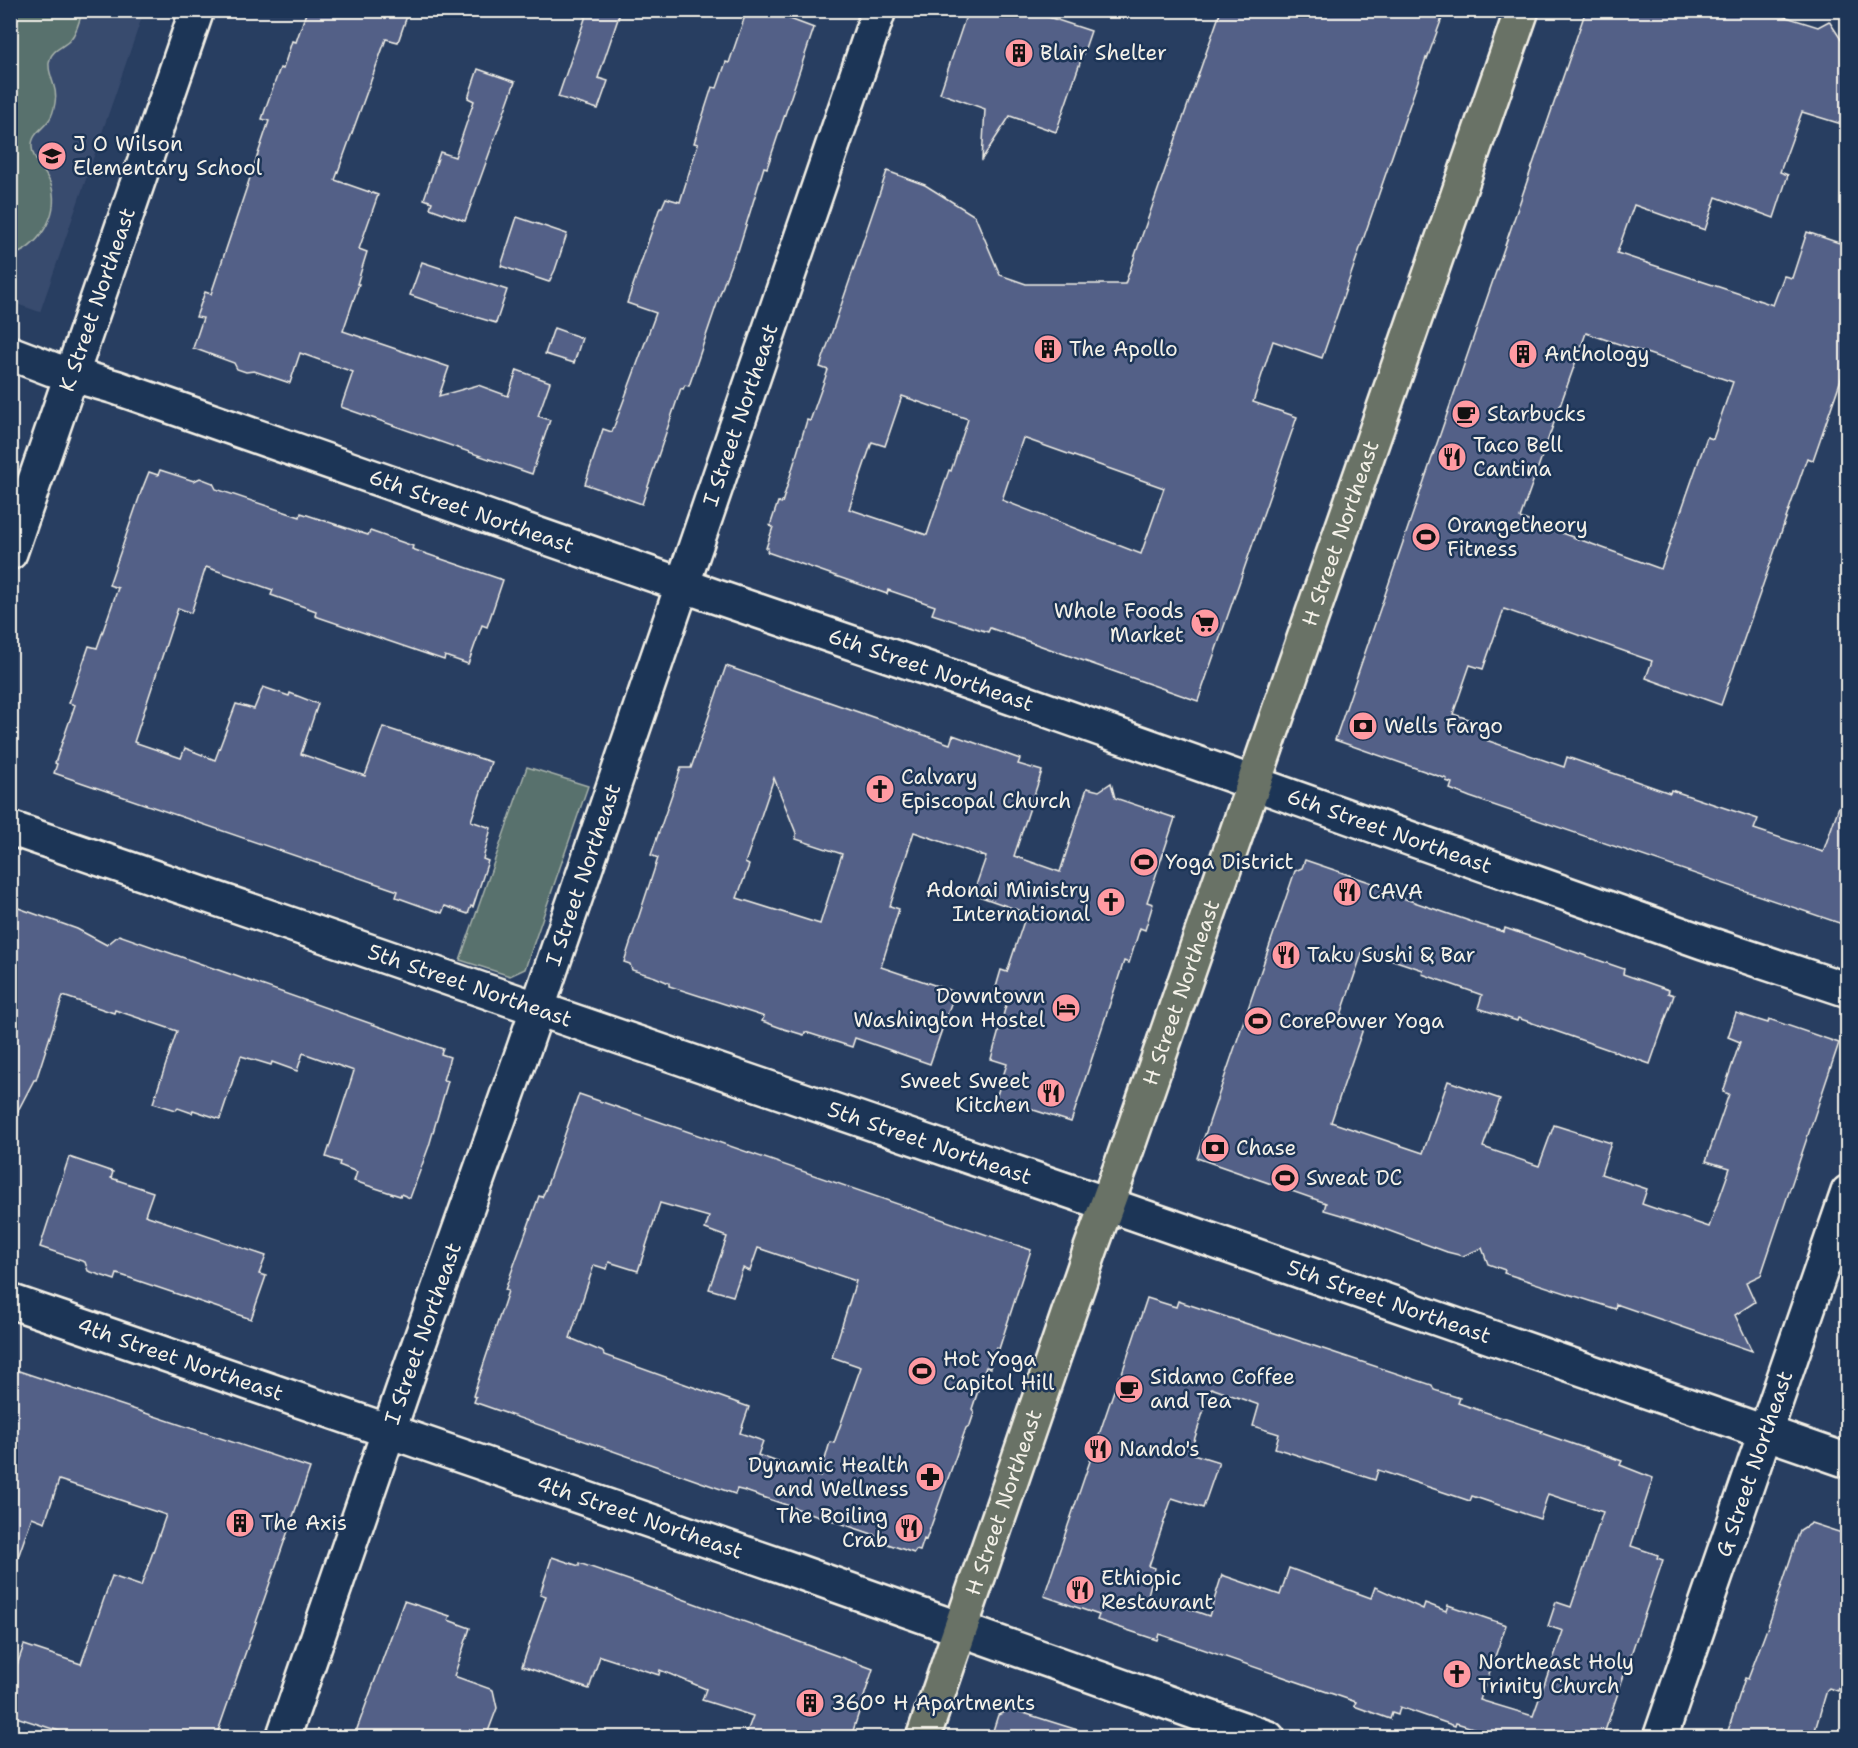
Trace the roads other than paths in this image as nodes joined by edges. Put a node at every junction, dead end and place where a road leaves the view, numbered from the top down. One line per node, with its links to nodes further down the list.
1 (197, 10): 5 (street, K Street Northeast)
2 (879, 10): 7 (street, I Street Northeast)
3 (1521, 10): 8 (main road, H Street Northeast)
4 (10, 354): 5 (street, 6th Street Northeast)
5 (72, 375): 6 (street, K Street Northeast); 7 (street, 6th Street Northeast)
6 (10, 553)
7 (683, 585): 8 (street, 6th Street Northeast); 11 (street, I Street Northeast)
8 (1253, 783): 10 (street, 6th Street Northeast); 13 (main road, H Street Northeast)
9 (10, 828): 11 (street, 5th Street Northeast)
10 (1848, 990)
11 (537, 1010): 13 (street, 5th Street Northeast); 15 (street, I Street Northeast)
12 (1848, 1192): 16 (street, G Street Northeast)
13 (1107, 1205): 16 (street, 5th Street Northeast); 18 (main road, H Street Northeast)
14 (10, 1301): 15 (street, 4th Street Northeast)
15 (388, 1431): 18 (street, 4th Street Northeast); 19 (street, I Street Northeast)
16 (1764, 1432): 17 (street, 5th Street Northeast); 22 (street, G Street Northeast)
17 (1848, 1461)
18 (960, 1629): 20 (main road, H Street Northeast); 21 (street, 4th Street Northeast)
19 (283, 1737)
20 (923, 1737)
21 (1268, 1737)
22 (1660, 1737)

